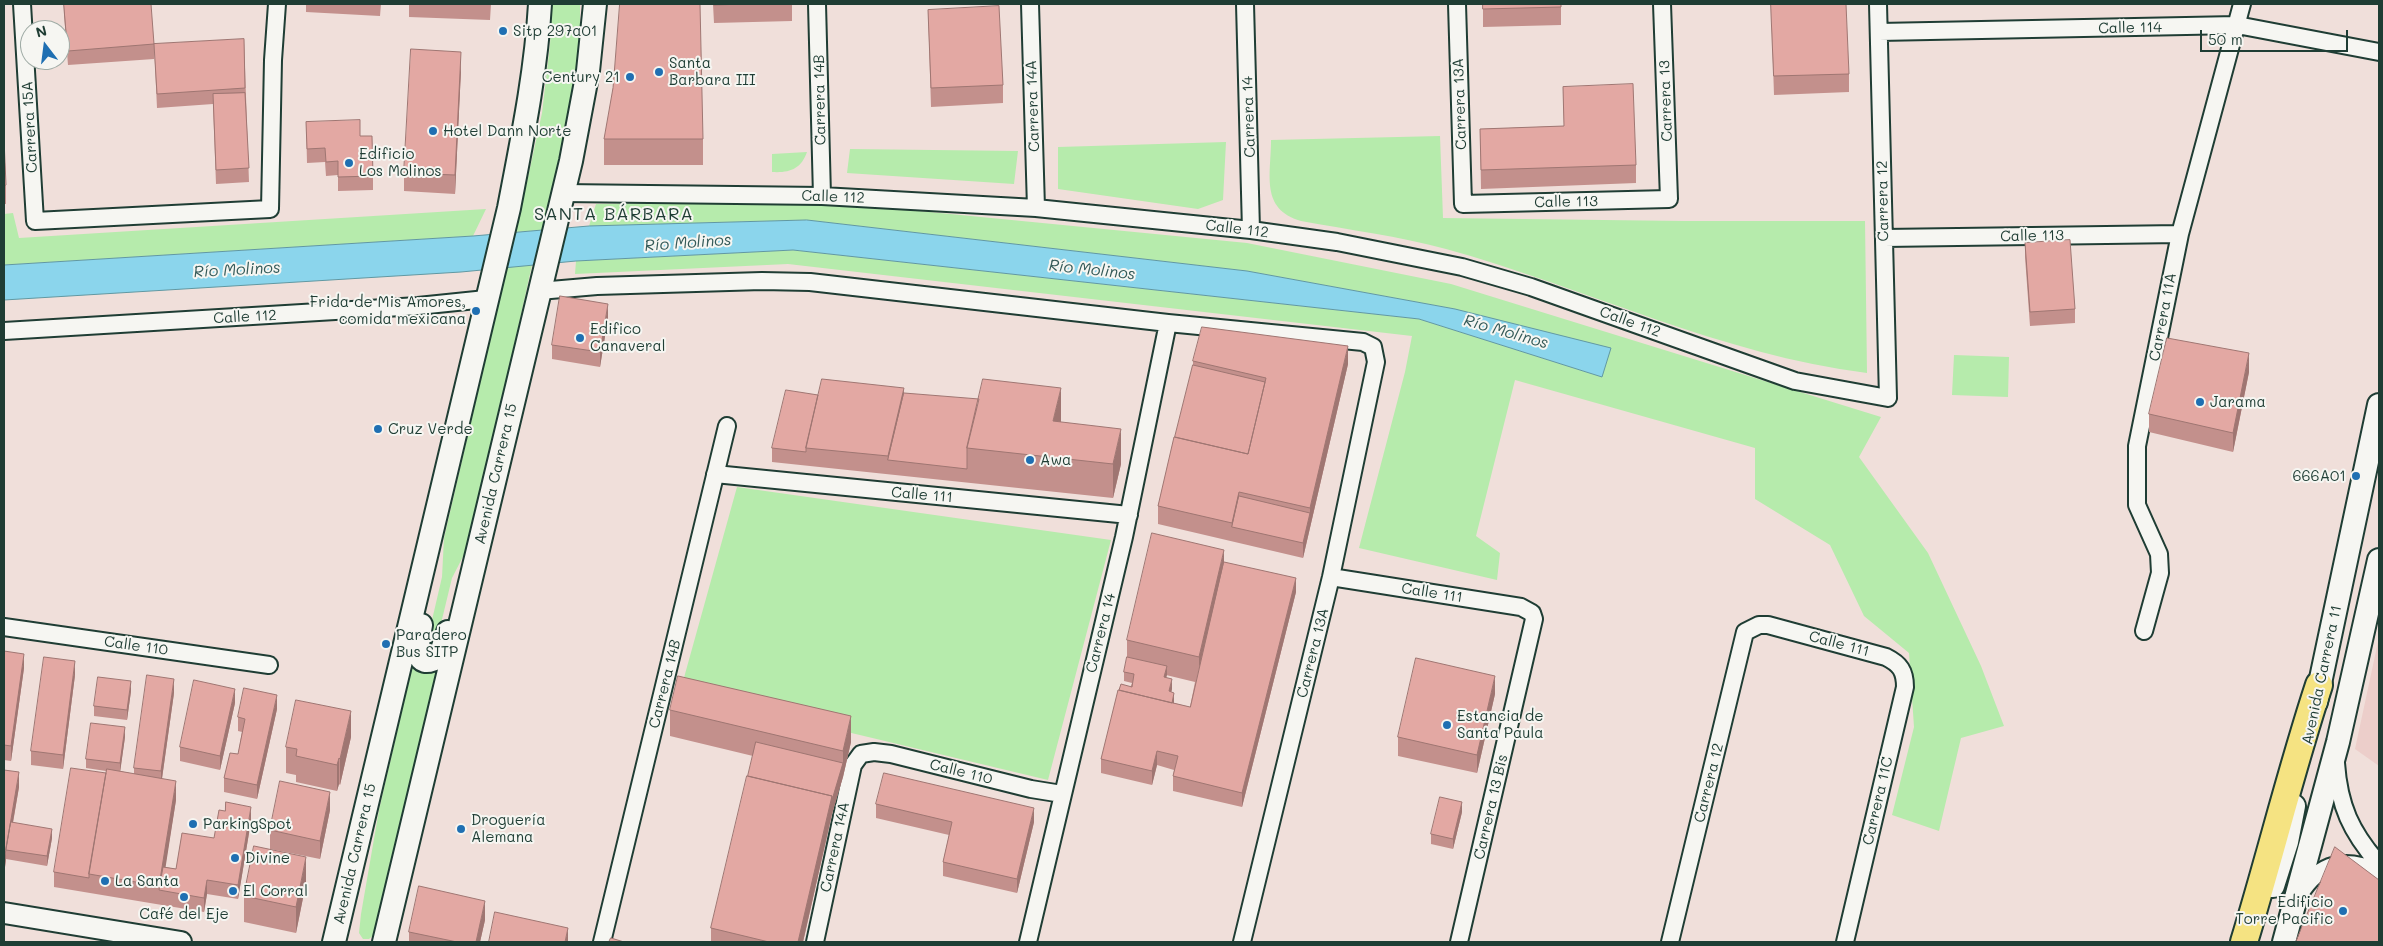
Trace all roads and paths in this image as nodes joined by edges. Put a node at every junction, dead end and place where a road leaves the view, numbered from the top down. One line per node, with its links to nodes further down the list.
1 (22, 4): 2 (street, Carrera 15A)
2 (277, 4)
3 (540, 4): 24 (main road, Avenida Carrera 15)
4 (595, 4): 16 (main road, Avenida Carrera 15)
5 (817, 4): 15 (street, Carrera 14B)
6 (1030, 4): 19 (street, Carrera 14A)
7 (1245, 4): 20 (street, Carrera 14)
8 (1457, 4): 18 (street, Carrera 13A)
9 (1662, 4): 17 (street, Carrera 13)
10 (1878, 4): 13 (street, Carrera 12)
11 (2242, 4): 12 (street, Carrera 11A)
12 (2237, 25): 13 (street, Calle 114); 14 (street, Calle 114); 21 (street, Carrera 11A)
13 (1879, 32): 22 (street, Carrera 12)
14 (2379, 52)
15 (822, 196): 16 (street, Calle 112); 19 (street, Calle 112)
16 (561, 199): 23 (main road, Avenida Carrera 15)
17 (1669, 199): 18 (street, Calle 113)
18 (1463, 204)
19 (1036, 208): 20 (street, Calle 112)
20 (1251, 230): 27 (street, Calle 112)
21 (2180, 234): 22 (street, Calle 113); 39 (street, Carrera 11A)
22 (1884, 238): 27 (street, Carrera 12)
23 (542, 281): 25 (street); 33 (main road, Avenida Carrera 15)
24 (486, 299): 26 (street, Calle 112); 32 (main road, Avenida Carrera 15)
25 (1168, 323): 31 (street, Carrera 14); 35 (street, Carrera 13A)
26 (4, 331)
27 (1888, 398)
28 (2379, 405): 42 (main road, Avenida Carrera 11)
29 (727, 426): 30 (street, Carrera 14B)
30 (715, 474): 31 (street, Calle 111); 53 (street, Carrera 14B)
31 (1129, 515): 45 (street, Carrera 14)
32 (428, 542): 33 (main road); 51 (main road, Avenida Carrera 15)
33 (477, 553): 52 (main road, Avenida Carrera 15)
34 (2379, 560): 43 (main road, Avenida Carrera 11)
35 (1332, 576): 36 (street, Calle 111); 56 (street, Carrera 13A)
36 (1532, 613): 57 (street, Carrera 13 Bis)
37 (4, 627): 41 (street, Calle 110)
38 (1753, 627): 40 (street, Calle 111); 58 (street, Carrera 12)
39 (2144, 631)
40 (1896, 662): 59 (street, Carrera 11C)
41 (269, 666)
42 (2320, 686): 60 (main road); 61 (main road, Avenida Carrera 11)
43 (2338, 742): 46 (street); 48 (main road, Avenida Carrera 11)
44 (861, 754): 45 (street, Calle 110); 54 (street, Carrera 14A)
45 (1062, 794): 55 (street, Carrera 14)
46 (2379, 864)
47 (2379, 872): 48 (street)
48 (2295, 906): 62 (main road, Avenida Carrera 11)
49 (4, 913): 50 (street)
50 (182, 942)
51 (334, 942)
52 (384, 942)
53 (602, 942)
54 (815, 942)
55 (1028, 942)
56 (1242, 942)
57 (1459, 942)
58 (1670, 942)
59 (1845, 942)
60 (2244, 942)
61 (2256, 942)
62 (2284, 942)

